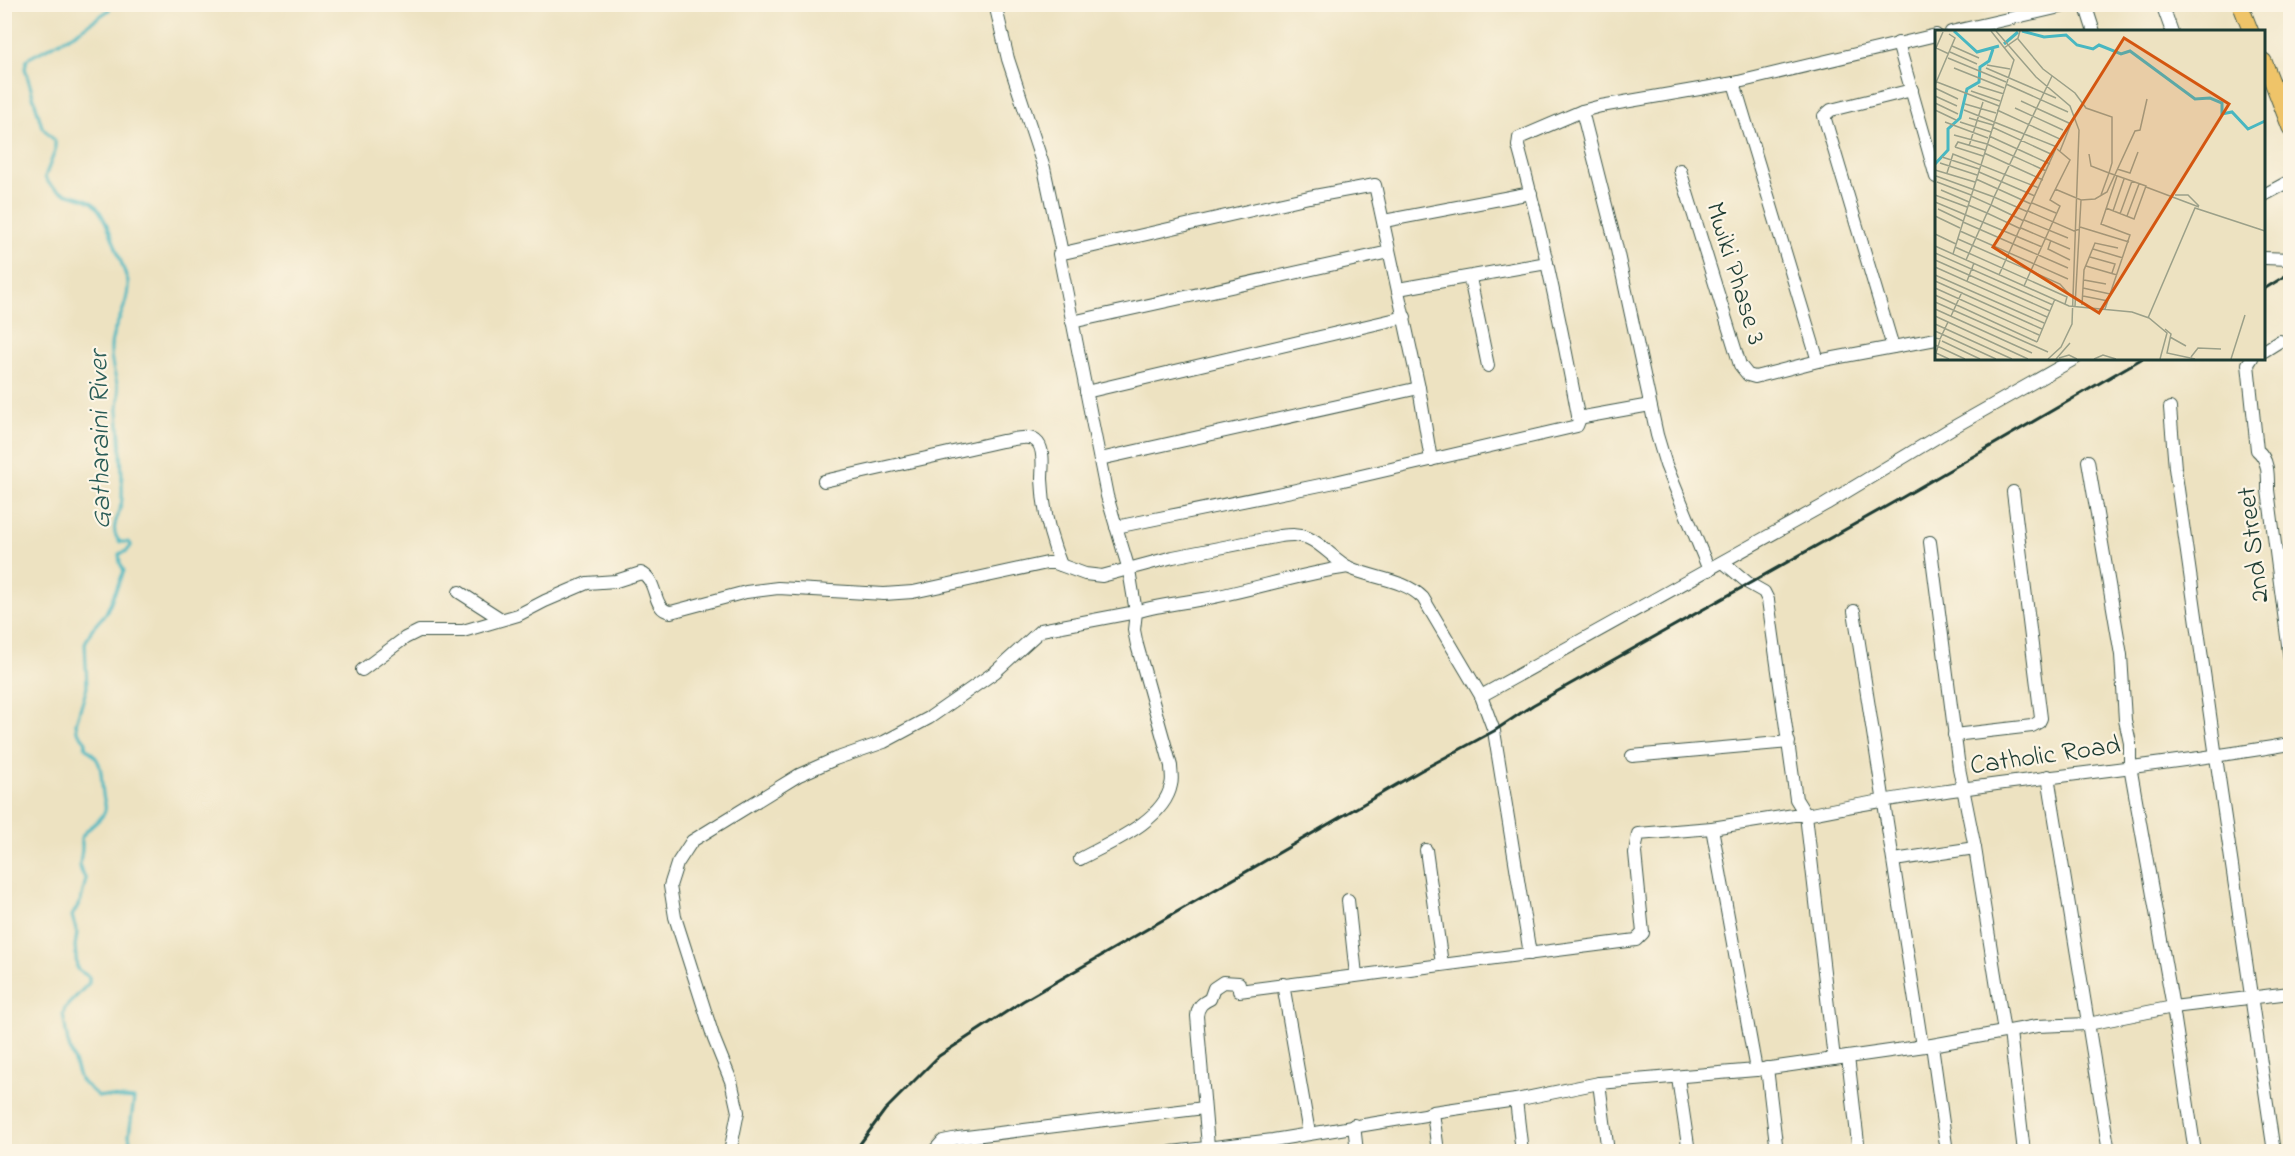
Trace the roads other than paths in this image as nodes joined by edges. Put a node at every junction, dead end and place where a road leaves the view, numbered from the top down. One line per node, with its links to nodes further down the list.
1 (995, 4): 24 (street)
2 (2073, 4): 6 (street)
3 (2085, 4): 7 (street)
4 (2162, 4): 8 (street)
5 (2240, 4): 9 (main road)
6 (1960, 30)
7 (2093, 30)
8 (2171, 30)
9 (2251, 30)
10 (1935, 35): 11 (street)
11 (1898, 43): 13 (street); 14 (street)
12 (2265, 64): 16 (main road)
13 (1734, 83): 15 (street); 38 (street)
14 (1912, 90): 18 (street); 34 (street)
15 (1582, 111): 20 (street); 42 (street)
16 (2290, 128)
17 (1680, 170): 38 (street, Mwiki Phase 3)
18 (1935, 173)
19 (2290, 181): 21 (street)
20 (1531, 193): 22 (street); 27 (street)
21 (2265, 194)
22 (1384, 221): 23 (street); 24 (street)
23 (1389, 252): 29 (street); 31 (street)
24 (1062, 253): 31 (street)
25 (2265, 258): 26 (street)
26 (2290, 259)
27 (1547, 263): 28 (street); 44 (street)
28 (1470, 278): 29 (street); 39 (street)
29 (1398, 289): 30 (street)
30 (1405, 317): 40 (street); 41 (street)
31 (1072, 322): 41 (street)
32 (1935, 339): 34 (street, Mwiki Phase 3)
33 (2280, 340): 35 (street)
34 (1893, 347): 38 (street, Mwiki Phase 3)
35 (2265, 350)
36 (2072, 360): 52 (street)
37 (2251, 360): 61 (street, 2nd Street)
38 (1818, 361)
39 (1488, 366)
40 (1419, 388): 45 (street); 46 (street)
41 (1086, 392): 45 (street)
42 (1650, 405): 44 (street); 56 (street)
43 (2170, 408): 68 (street)
44 (1578, 418): 46 (street)
45 (1100, 459): 50 (street)
46 (1431, 460): 50 (street)
47 (2088, 460): 69 (street)
48 (824, 481): 53 (street)
49 (2013, 492): 64 (street)
50 (1116, 527): 55 (street)
51 (1930, 542): 64 (street)
52 (1723, 562): 56 (street); 65 (street)
53 (1061, 565): 55 (street); 60 (street)
54 (1348, 567): 55 (street); 59 (street); 63 (street)
55 (1129, 570): 59 (street)
56 (1709, 570): 63 (street)
57 (459, 592): 60 (street)
58 (1854, 611): 72 (street)
59 (1136, 612): 77 (street); 103 (street)
60 (501, 619): 62 (street)
61 (2290, 660)
62 (362, 670)
63 (1481, 696): 80 (street)
64 (1954, 735): 71 (street)
65 (1789, 742): 67 (street); 73 (street)
66 (2290, 744): 68 (street, Catholic Road)
67 (1632, 756)
68 (2216, 757): 69 (street, Catholic Road); 85 (street)
69 (2130, 766): 70 (street, Catholic Road); 86 (street)
70 (2048, 776): 71 (street, Catholic Road); 87 (street)
71 (1964, 789): 72 (street, Catholic Road); 75 (street)
72 (1884, 799): 73 (street, Catholic Road); 78 (street)
73 (1806, 815): 74 (street, Catholic Road); 91 (street)
74 (1712, 828): 80 (street, Catholic Road); 92 (street)
75 (1975, 848): 78 (street); 88 (street)
76 (1426, 850): 81 (street)
77 (1080, 859)
78 (1894, 860): 89 (street)
79 (1348, 900): 82 (street)
80 (1530, 954): 81 (street)
81 (1442, 964): 82 (street)
82 (1356, 975): 83 (street)
83 (1283, 984): 96 (street); 99 (street)
84 (2290, 993): 85 (street)
85 (2252, 999): 86 (street); 117 (street)
86 (2173, 1007): 87 (street); 116 (street)
87 (2088, 1024): 88 (street); 115 (street)
88 (2007, 1032): 89 (street); 114 (street)
89 (1927, 1046): 90 (street); 113 (street)
90 (1848, 1057): 91 (street); 112 (street)
91 (1834, 1059): 92 (street)
92 (1761, 1069): 93 (street); 111 (street)
93 (1678, 1078): 94 (street); 110 (street)
94 (1599, 1083): 95 (street); 109 (street)
95 (1516, 1100): 97 (street); 108 (street)
96 (1204, 1108): 100 (street); 104 (street)
97 (1433, 1112): 98 (street); 107 (street)
98 (1354, 1125): 99 (street); 106 (street)
99 (1309, 1133): 101 (street)
100 (1208, 1146): 101 (street); 102 (street)
101 (1273, 1146)
102 (1187, 1150): 105 (street)
103 (730, 1152)
104 (933, 1152)
105 (1172, 1152)
106 (1357, 1152)
107 (1438, 1152)
108 (1522, 1152)
109 (1608, 1152)
110 (1689, 1152)
111 (1777, 1152)
112 (1859, 1152)
113 (1947, 1152)
114 (2024, 1152)
115 (2109, 1152)
116 (2195, 1152)
117 (2274, 1152)

